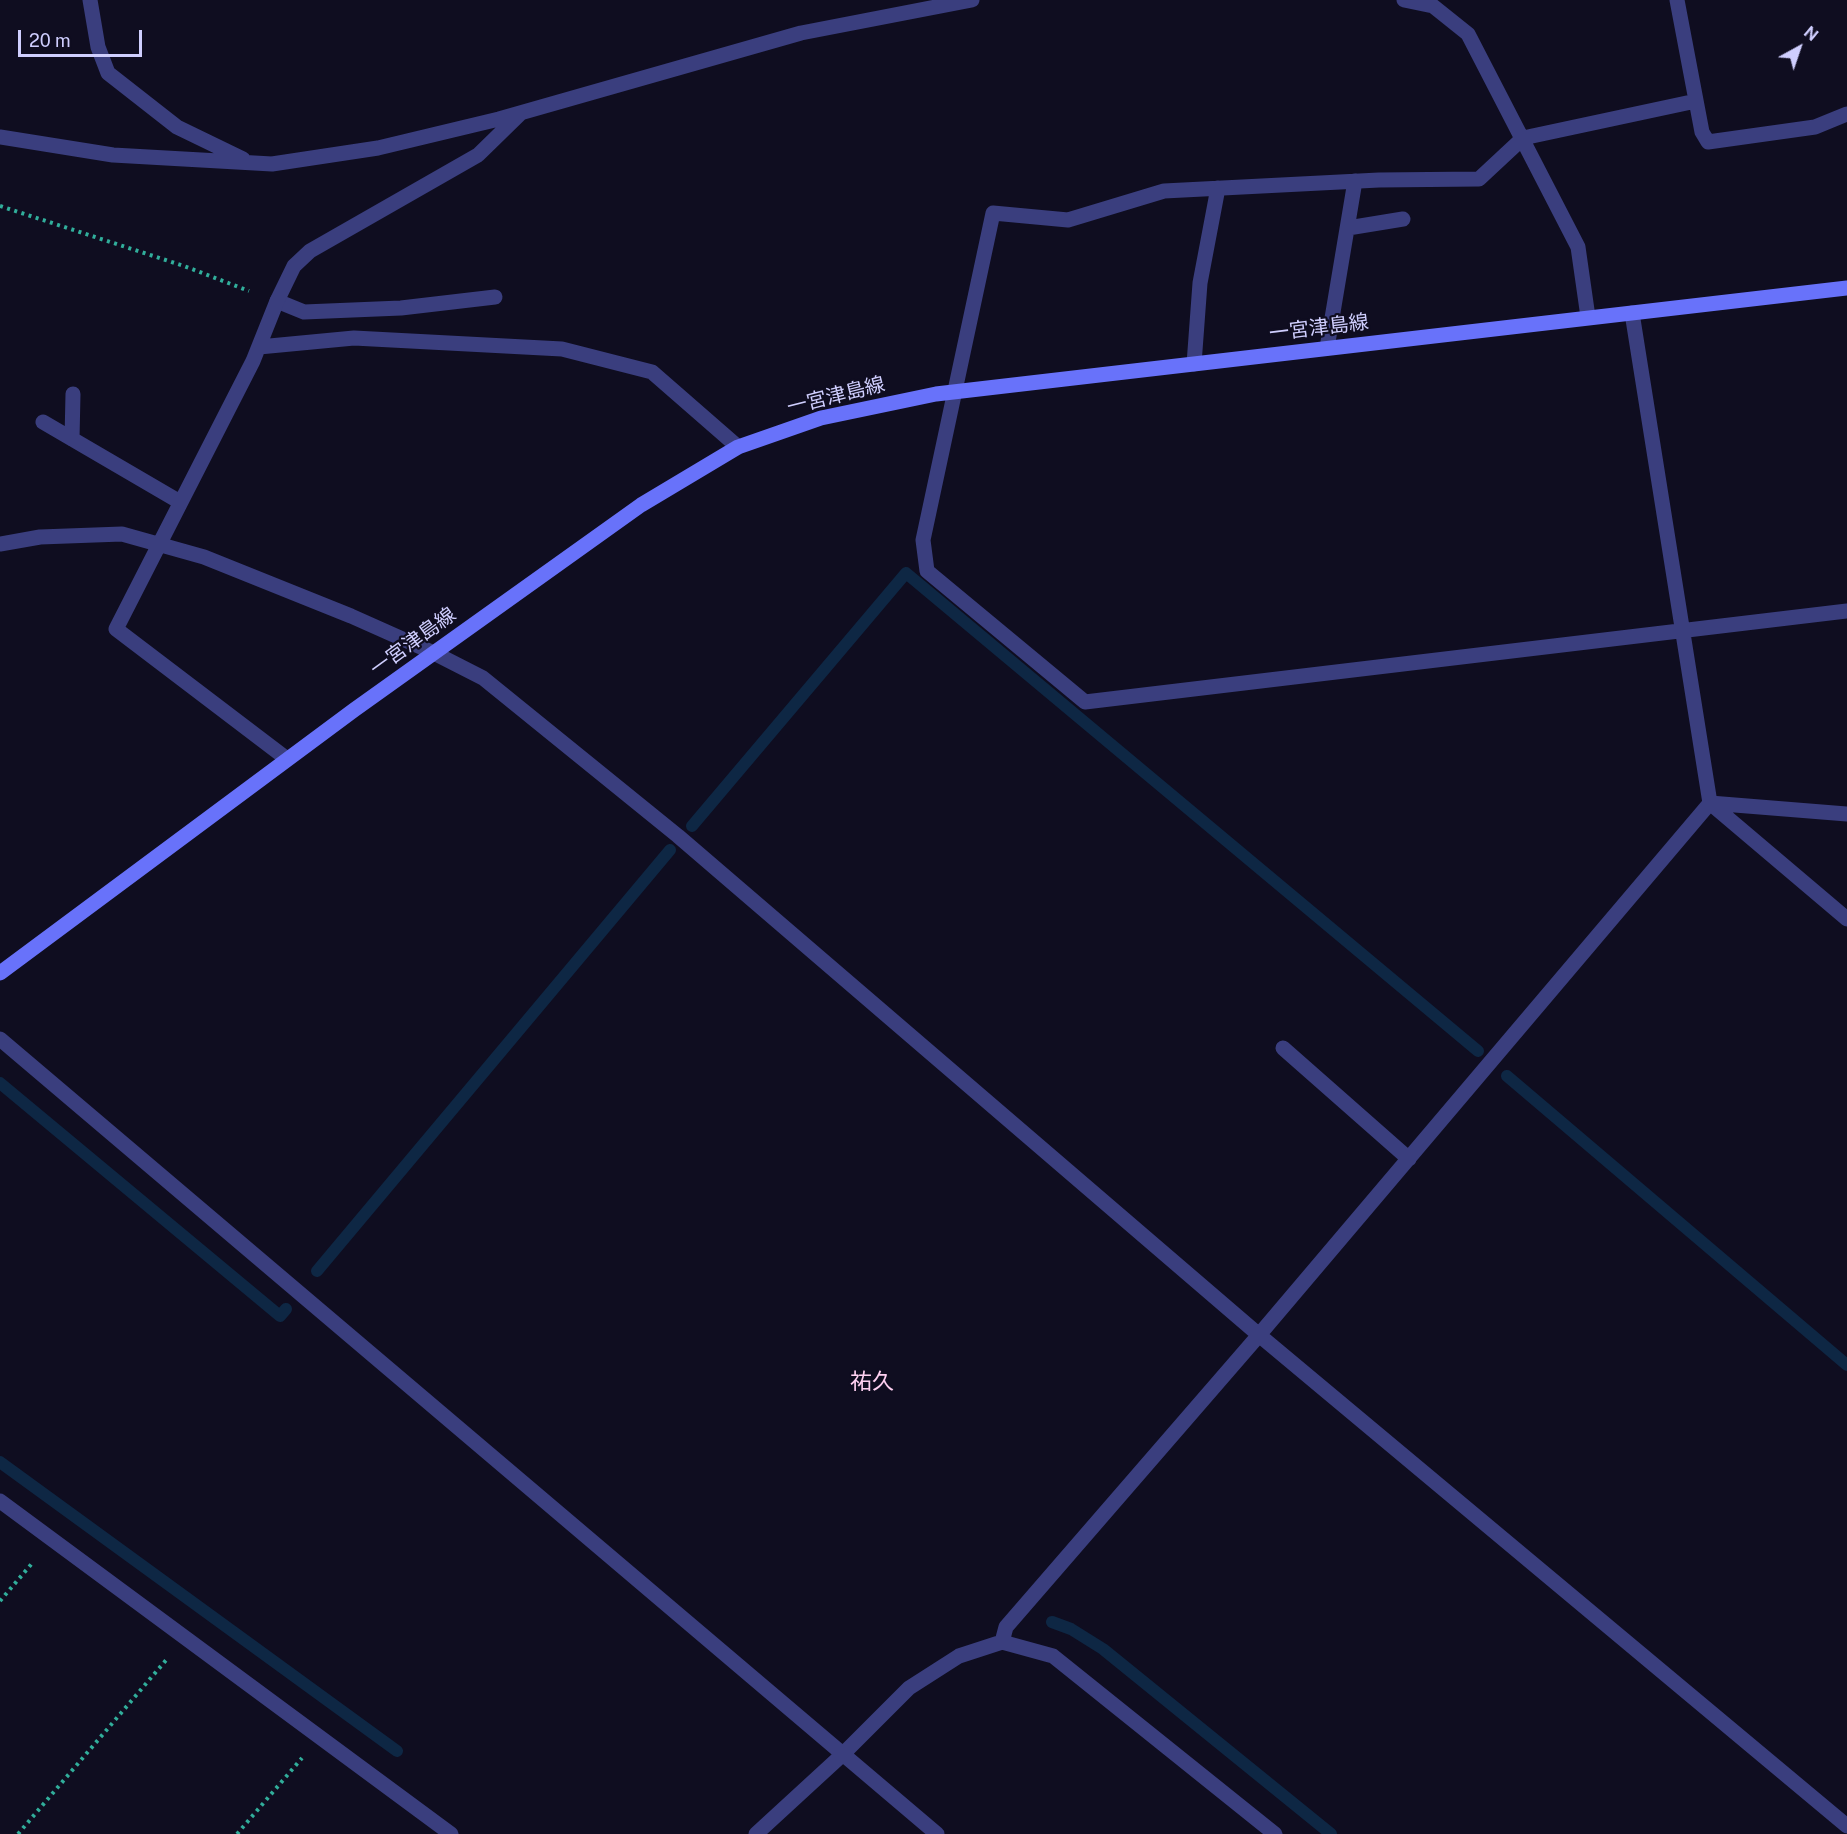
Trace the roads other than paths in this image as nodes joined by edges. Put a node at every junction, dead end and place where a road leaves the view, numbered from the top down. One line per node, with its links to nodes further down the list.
1 (90, 0): 12 (street)
2 (972, 0): 6 (street)
3 (1404, 0): 10 (street)
4 (1677, 0): 5 (street)
5 (1696, 101): 7 (street); 10 (street)
6 (522, 112): 12 (street); 19 (street)
7 (1847, 114)
8 (0, 130): 11 (street)
9 (0, 137): 11 (street)
10 (1523, 138): 13 (street); 21 (street)
11 (20, 140): 12 (street)
12 (251, 163)
13 (1355, 181): 14 (street); 16 (street)
14 (1218, 188): 24 (street); 25 (street)
15 (1403, 219): 16 (street)
16 (1348, 228): 23 (street)
17 (1847, 288): 20 (main road, 一宮津島線)
18 (495, 297): 19 (street)
19 (277, 301): 22 (street)
20 (1632, 313): 21 (main road, 一宮津島線); 34 (street)
21 (1588, 317): 23 (main road, 一宮津島線)
22 (259, 347): 29 (street); 30 (street)
23 (1327, 348): 24 (main road, 一宮津島線)
24 (1194, 364): 25 (main road, 一宮津島線)
25 (954, 392): 29 (main road, 一宮津島線); 34 (street)
26 (74, 394): 28 (street)
27 (44, 422): 28 (street)
28 (72, 439): 30 (street)
29 (738, 447): 35 (main road, 一宮津島線)
30 (180, 502): 32 (street)
31 (0, 544): 32 (street)
32 (159, 544): 35 (street); 36 (street)
33 (1847, 611): 34 (street)
34 (1682, 631): 37 (street)
35 (434, 653): 36 (main road, 一宮津島線); 44 (street)
36 (287, 759): 40 (main road, 一宮津島線)
37 (1710, 803): 38 (street); 39 (street); 43 (street)
38 (1847, 814)
39 (1847, 919)
40 (0, 973)
41 (0, 1039): 47 (street)
42 (1283, 1048): 43 (street)
43 (1408, 1159): 44 (street)
44 (1259, 1335): 46 (street); 48 (street)
45 (0, 1501): 49 (street)
46 (1002, 1642): 47 (street); 52 (street)
47 (842, 1755): 50 (street); 51 (street)
48 (1847, 1826)
49 (451, 1834)
50 (756, 1834)
51 (937, 1834)
52 (1275, 1834)

